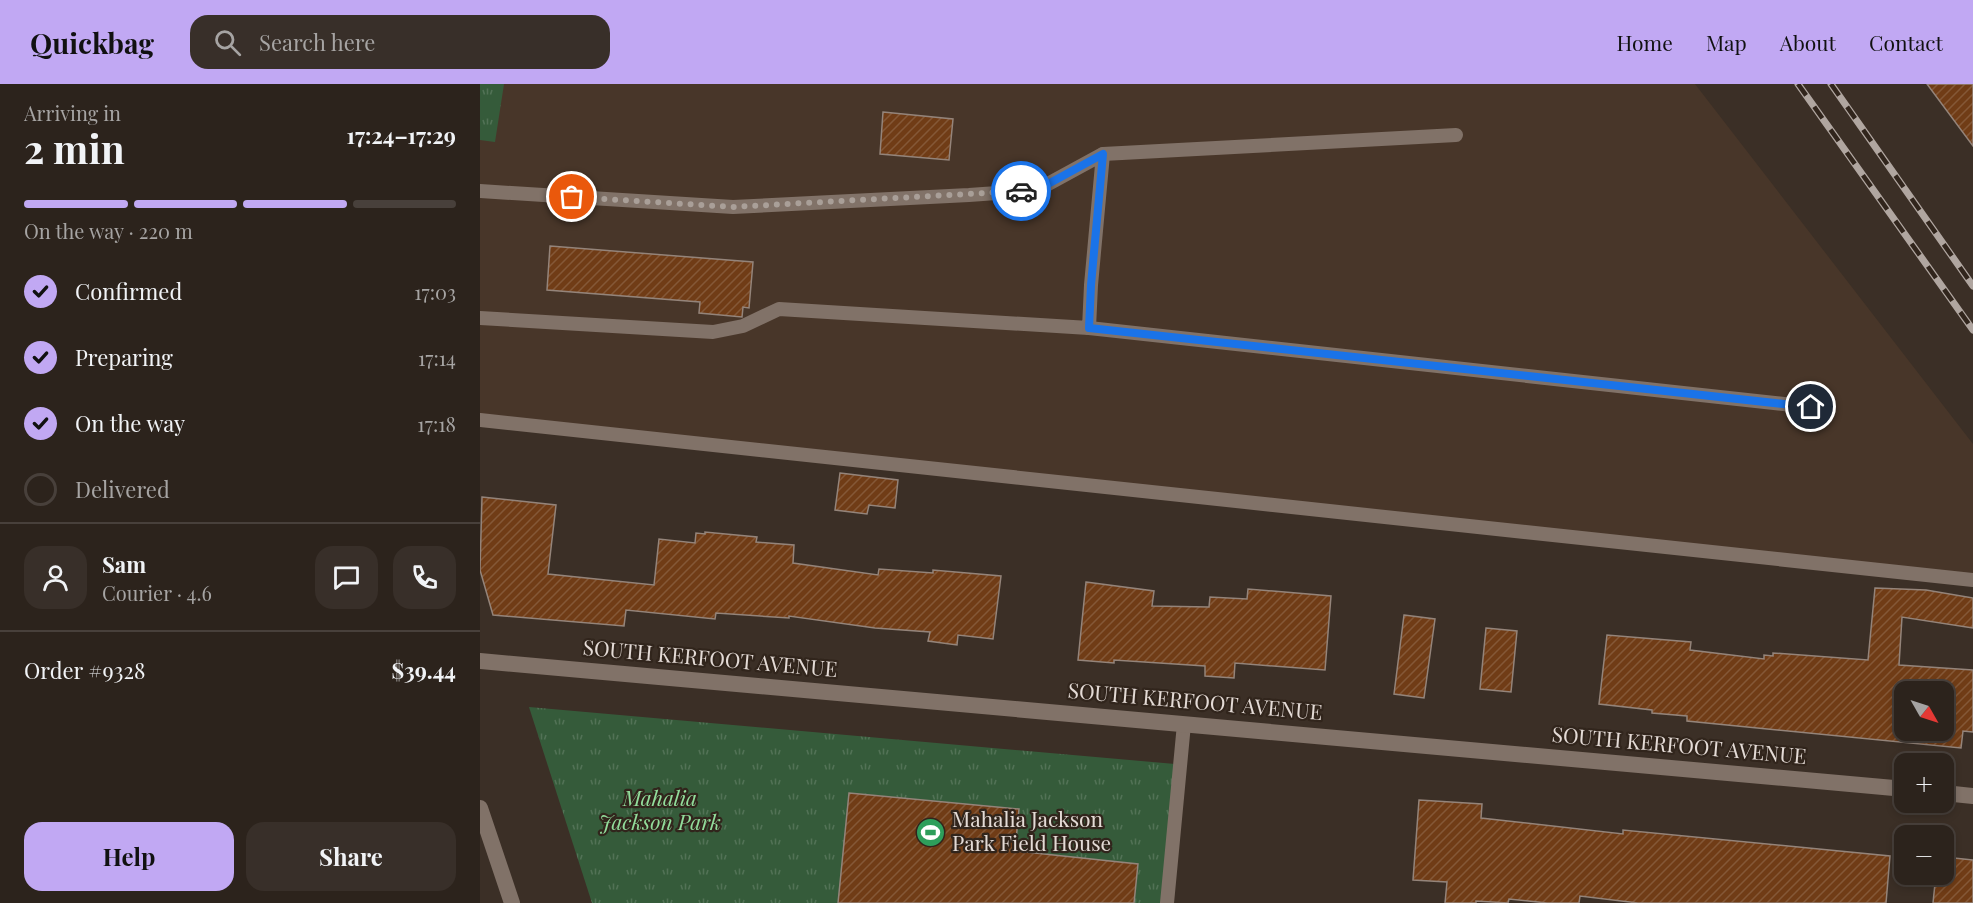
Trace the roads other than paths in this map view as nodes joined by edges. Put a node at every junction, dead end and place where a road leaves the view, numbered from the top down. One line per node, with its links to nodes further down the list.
1 (1456, 135): 2 (lane)
2 (1103, 154): 3 (lane); 5 (lane)
3 (480, 191)
4 (480, 318): 5 (lane)
5 (1089, 328): 6 (lane)
6 (1811, 407)
7 (480, 420): 8 (lane)
8 (1973, 580)
9 (480, 662): 10 (street, SOUTH KERFOOT AVENUE)
10 (1184, 724): 11 (street, SOUTH KERFOOT AVENUE); 16 (lane)
11 (1894, 788)
12 (1954, 794): 13 (street)
13 (1973, 795)
14 (480, 808): 15 (street)
15 (512, 903)
16 (1167, 903)

